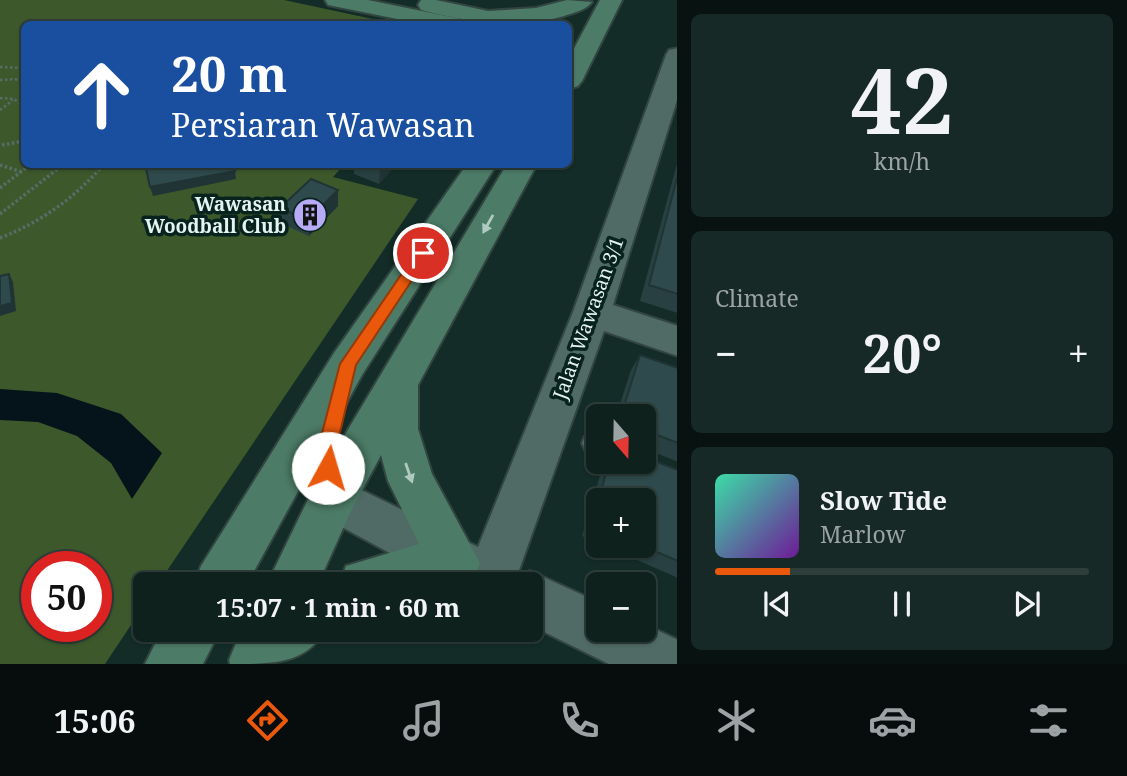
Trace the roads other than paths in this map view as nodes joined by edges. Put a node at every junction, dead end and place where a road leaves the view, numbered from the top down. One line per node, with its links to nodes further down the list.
1 (336, 0): 6 (main road)
2 (404, 0): 5 (main road)
3 (611, 0): 9 (main road)
4 (581, 1): 5 (main road); 8 (main road)
5 (487, 18): 7 (main road)
6 (438, 21)
7 (501, 21)
8 (570, 21)
9 (579, 45): 11 (main road)
10 (677, 55): 12 (street, Jalan Wawasan 3/1)
11 (572, 71)
12 (670, 102): 15 (street, Jalan Wawasan 3/1)
13 (479, 168): 17 (main road)
14 (520, 168): 18 (main road, one-way to 18)
15 (592, 312): 16 (street); 27 (street, Jalan Wawasan 3/1)
16 (677, 341)
17 (348, 364): 19 (main road); 20 (main road)
18 (399, 382): 19 (main road); 26 (main road, one-way to 26)
19 (333, 498): 21 (main road); 22 (main road); 25 (street)
20 (226, 572)
21 (238, 572)
22 (298, 572)
23 (403, 572): 24 (main road)
24 (425, 572)
25 (477, 572)
26 (487, 572)
27 (498, 572)
28 (543, 604): 31 (street)
29 (186, 642): 30 (main road)
30 (173, 664)
31 (668, 664)

